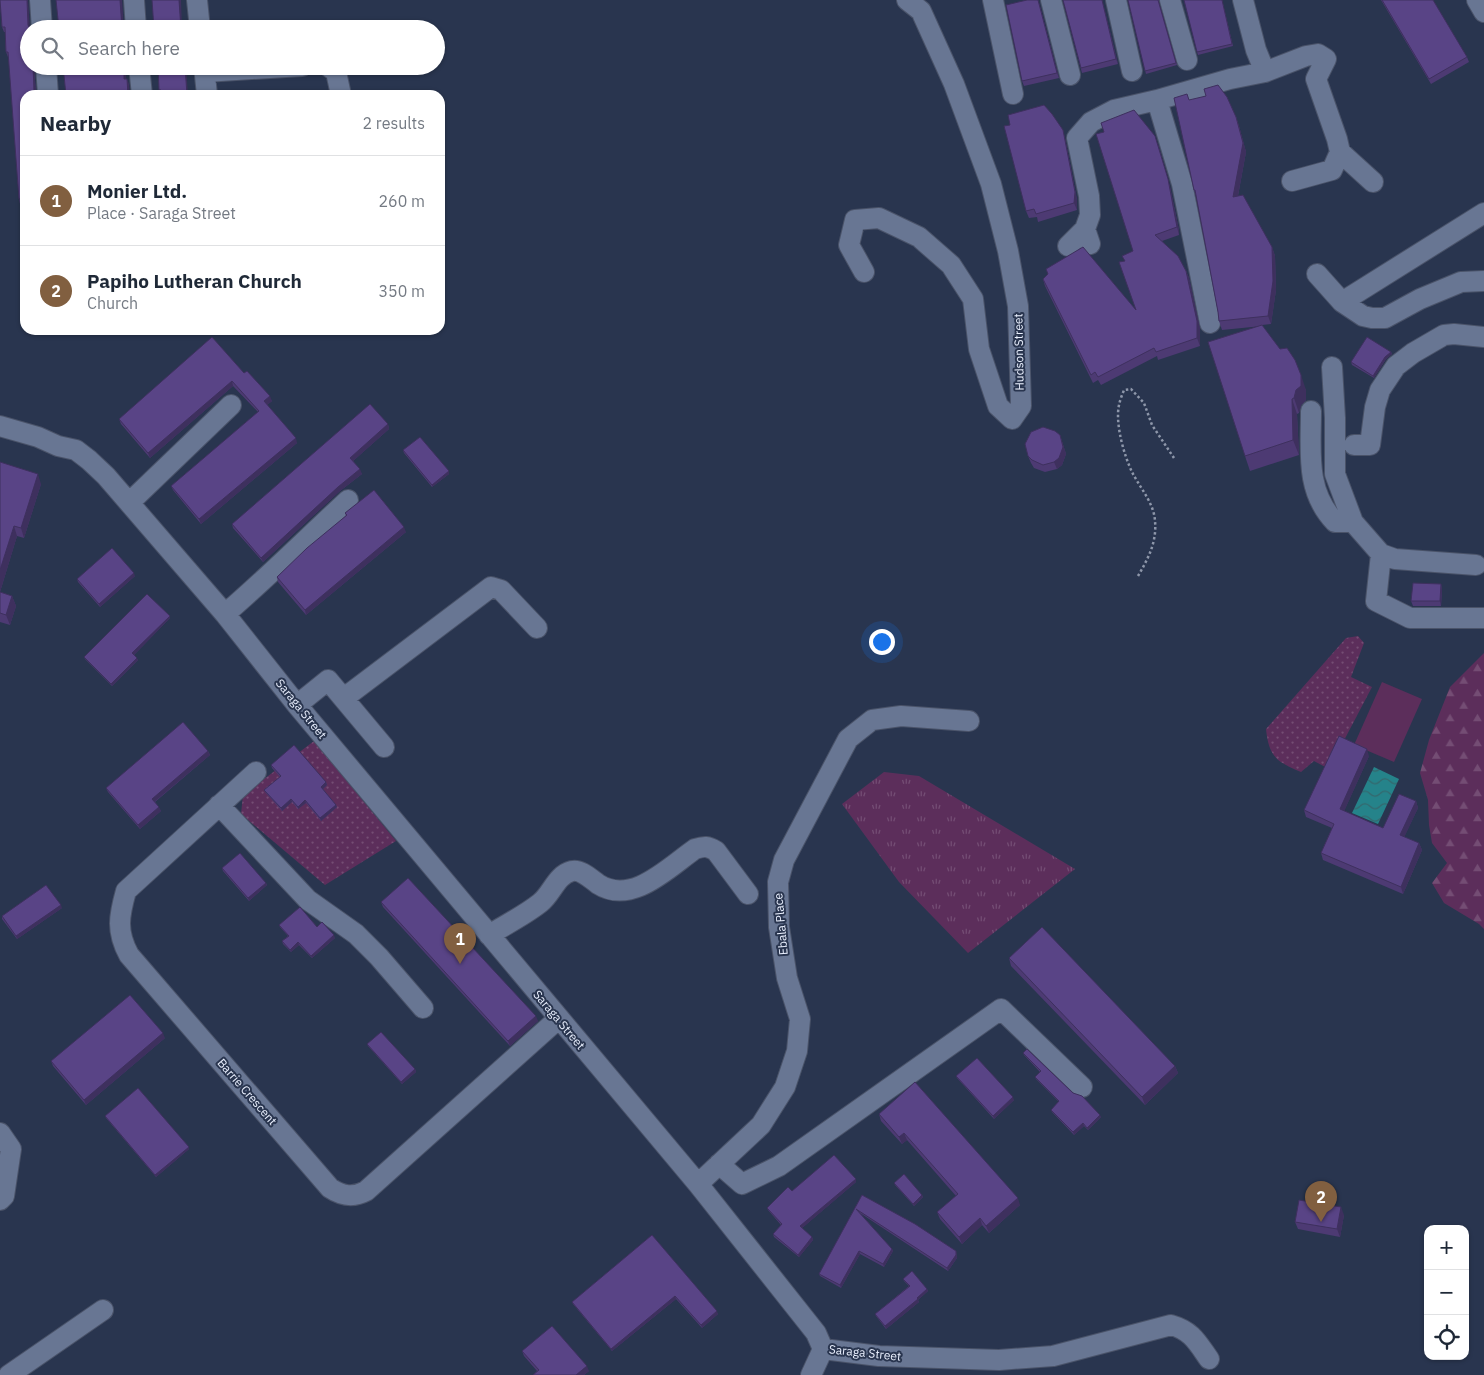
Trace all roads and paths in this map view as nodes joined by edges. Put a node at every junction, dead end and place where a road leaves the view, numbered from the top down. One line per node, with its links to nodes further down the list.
1 (40, 0): 12 (street)
2 (134, 0): 13 (street)
3 (197, 0): 14 (street)
4 (907, 0): 34 (street, Hudson Street)
5 (994, 0): 27 (street)
6 (1051, 0): 22 (street)
7 (1116, 0): 16 (street)
8 (1170, 0): 15 (street)
9 (1244, 0): 17 (street)
10 (1477, 0): 11 (street)
11 (1484, 12)
12 (41, 20)
13 (135, 20)
14 (199, 20)
15 (1187, 60)
16 (1132, 72)
17 (1265, 72): 28 (street); 29 (street)
18 (47, 75): 23 (street)
19 (140, 75): 24 (street)
20 (205, 75): 25 (street)
21 (337, 75): 26 (street)
22 (1070, 75)
23 (48, 90)
24 (141, 90)
25 (206, 90)
26 (340, 90)
27 (1013, 94)
28 (1157, 100): 33 (street); 38 (street)
29 (1340, 152): 30 (street); 31 (street)
30 (1292, 181)
31 (1373, 182)
32 (1484, 213): 37 (street)
33 (1068, 246)
34 (864, 272)
35 (1317, 274): 37 (street)
36 (1484, 281): 37 (street)
37 (1342, 302)
38 (1210, 323)
39 (1484, 337): 44 (street)
40 (1332, 367): 48 (street)
41 (231, 406): 47 (street)
42 (1311, 411): 48 (street)
43 (0, 426): 47 (street, Saraga Street)
44 (1354, 445)
45 (1174, 458): 51 (path)
46 (348, 500): 52 (street)
47 (130, 502): 52 (street, Saraga Street)
48 (1353, 522): 49 (street)
49 (1381, 554): 50 (street); 53 (street)
50 (1476, 565)
51 (1138, 576)
52 (225, 614): 56 (street, Saraga Street)
53 (1484, 618)
54 (537, 628): 55 (street)
55 (344, 698): 56 (street); 58 (street)
56 (297, 705): 62 (street, Saraga Street)
57 (969, 721): 67 (street, Ebala Place)
58 (384, 747)
59 (256, 772): 60 (street, Barrie Crescent)
60 (219, 805): 63 (street); 64 (street, Barrie Crescent)
61 (748, 894): 62 (street)
62 (489, 935): 64 (street, Saraga Street)
63 (423, 1008)
64 (558, 1019): 68 (street, Saraga Street)
65 (1082, 1087): 67 (street)
66 (0, 1134): 69 (street)
67 (719, 1164): 68 (street, Ebala Place)
68 (698, 1184): 71 (street, Saraga Street)
69 (0, 1200)
70 (103, 1310): 73 (street)
71 (823, 1349): 72 (street, Saraga Street); 74 (street)
72 (1209, 1359)
73 (10, 1375)
74 (810, 1375)

